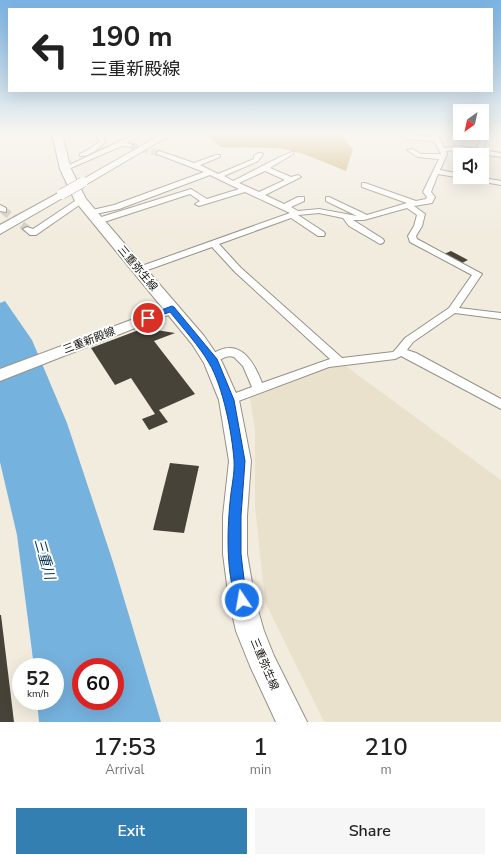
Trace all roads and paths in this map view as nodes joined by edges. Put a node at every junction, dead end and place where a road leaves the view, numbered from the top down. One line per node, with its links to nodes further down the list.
1 (65, 168): 22 (main road, 三重弥生線)
2 (110, 168): 22 (main road)
3 (194, 168): 10 (street)
4 (201, 168): 8 (street)
5 (238, 168): 12 (street)
6 (264, 168): 15 (street); 19 (street)
7 (438, 168): 9 (street)
8 (211, 172): 10 (street); 12 (street)
9 (437, 172): 11 (street); 23 (street)
10 (190, 174): 22 (street)
11 (453, 175)
12 (219, 176): 15 (street)
13 (377, 181): 23 (street)
14 (489, 181): 16 (street)
15 (234, 183): 17 (street)
16 (501, 183)
17 (246, 189): 19 (street); 22 (street)
18 (61, 192): 22 (main road, bridge); 25 (main road); 29 (main road)
19 (259, 195): 24 (street)
20 (301, 199): 24 (street)
21 (330, 199): 28 (street)
22 (87, 200): 30 (street); 34 (main road, 三重弥生線)
23 (412, 204): 28 (street); 36 (street)
24 (285, 207): 26 (street)
25 (1, 212)
26 (294, 214): 27 (street); 31 (street); 33 (street)
27 (346, 216): 28 (street); 32 (street)
28 (366, 217)
29 (0, 230)
30 (27, 230)
31 (321, 234)
32 (380, 241)
33 (213, 243): 34 (street); 40 (street)
34 (139, 270): 35 (main road, 三重弥生線)
35 (172, 309): 39 (main road, 三重弥生線); 41 (main road, 三重新殿線)
36 (453, 310): 37 (street); 38 (street)
37 (501, 316)
38 (400, 352): 40 (street); 44 (street)
39 (212, 359): 42 (street); 43 (main road, 三重弥生線)
40 (338, 360): 42 (street)
41 (0, 375)
42 (259, 389): 43 (street)
43 (229, 400): 45 (main road, 三重弥生線)
44 (501, 404)
45 (292, 722)

